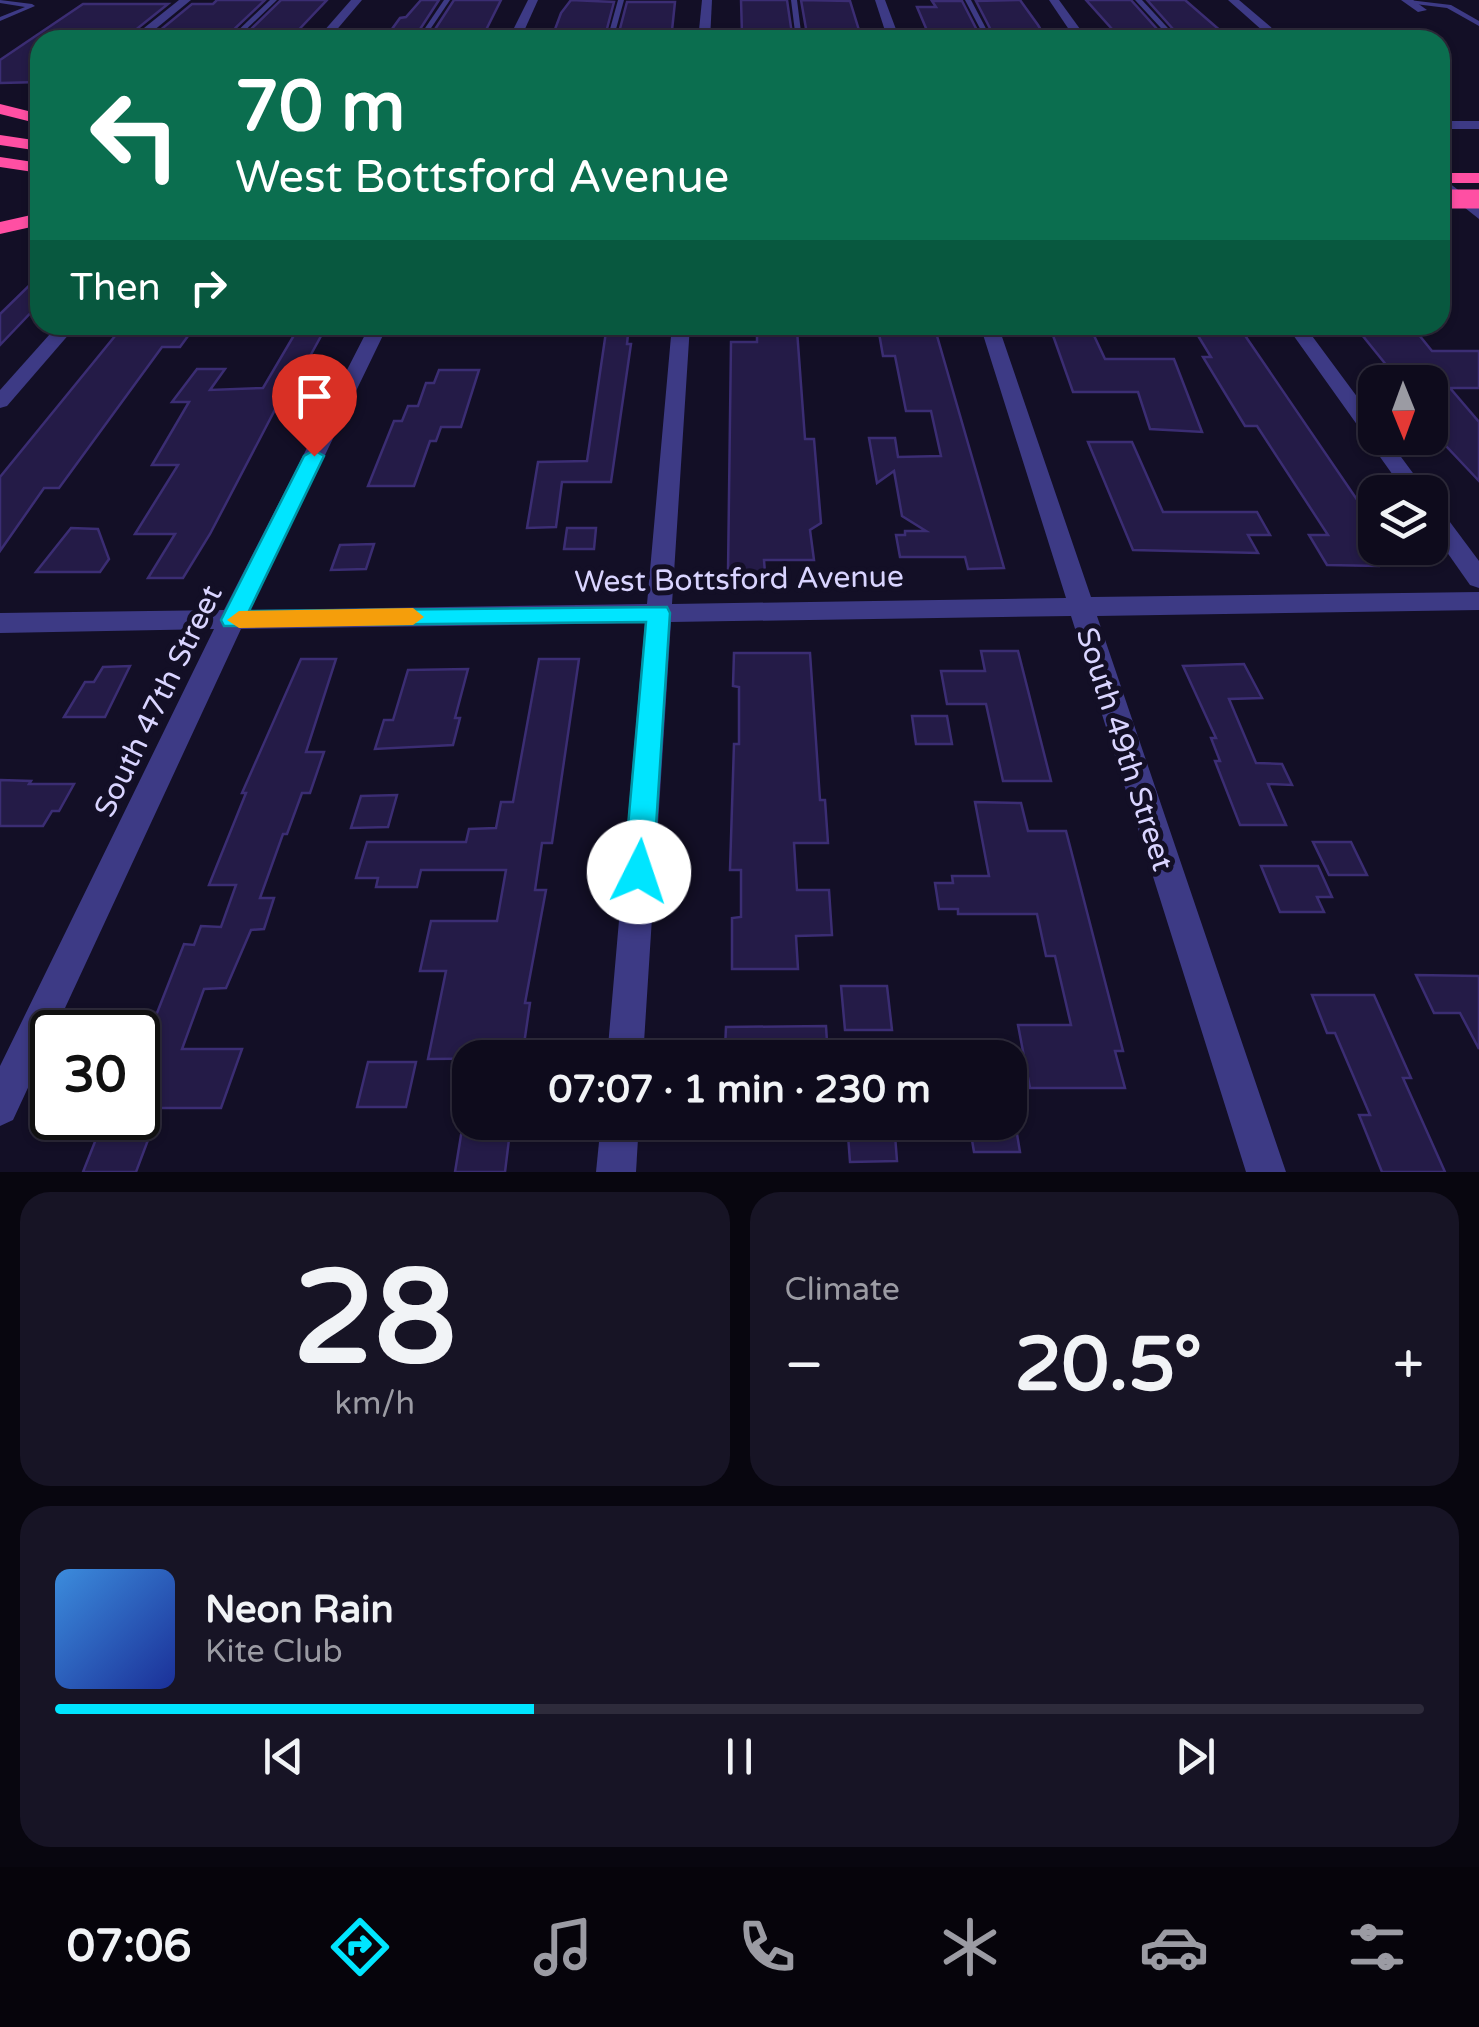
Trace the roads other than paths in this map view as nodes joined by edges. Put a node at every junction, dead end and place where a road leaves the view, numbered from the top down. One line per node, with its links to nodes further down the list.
1 (186, 0): 19 (street)
2 (274, 0): 20 (lane)
3 (357, 0): 21 (street)
4 (447, 0): 22 (lane)
5 (533, 0): 23 (street)
6 (621, 0): 24 (lane)
7 (707, 0): 25 (street)
8 (794, 0): 26 (lane)
9 (880, 0): 27 (street)
10 (968, 0): 28 (lane)
11 (1054, 0): 29 (street)
12 (1138, 0): 30 (lane)
13 (1234, 0): 31 (street)
14 (1408, 1): 16 (street); 18 (lane)
15 (0, 2): 17 (lane)
16 (1422, 10)
17 (0, 20)
18 (1479, 24)
19 (148, 30)
20 (241, 30)
21 (331, 30)
22 (427, 30)
23 (519, 30)
24 (613, 30)
25 (705, 30)
26 (798, 30)
27 (890, 30)
28 (984, 30)
29 (1075, 30)
30 (1166, 30)
31 (1268, 30)
32 (0, 110): 33 (highway)
33 (30, 117)
34 (1450, 125): 35 (street)
35 (1479, 125)
36 (0, 140): 37 (highway)
37 (30, 144)
38 (0, 162): 39 (highway)
39 (30, 166)
40 (1479, 178): 41 (highway)
41 (1450, 179)
42 (1450, 188): 45 (street)
43 (1450, 199): 44 (highway, bridge)
44 (1479, 199)
45 (1479, 214)
46 (30, 222): 47 (highway)
47 (0, 228)
48 (59, 335): 53 (street)
49 (374, 335): 60 (street, South 47th Street)
50 (680, 335): 59 (street)
51 (992, 335): 58 (street, South 49th Street)
52 (1302, 335): 54 (street)
53 (0, 402)
54 (1358, 411)
55 (1448, 536): 56 (street)
56 (1479, 579)
57 (1479, 601): 58 (street, West Bottsford Avenue)
58 (1078, 608): 59 (street, West Bottsford Avenue); 66 (street, South 49th Street)
59 (658, 613): 60 (street, West Bottsford Avenue); 62 (street)
60 (232, 620): 61 (street, West Bottsford Avenue); 63 (street, South 47th Street)
61 (0, 623)
62 (625, 1040)
63 (0, 1108)
64 (619, 1140): 65 (street)
65 (616, 1172)
66 (1266, 1172)

